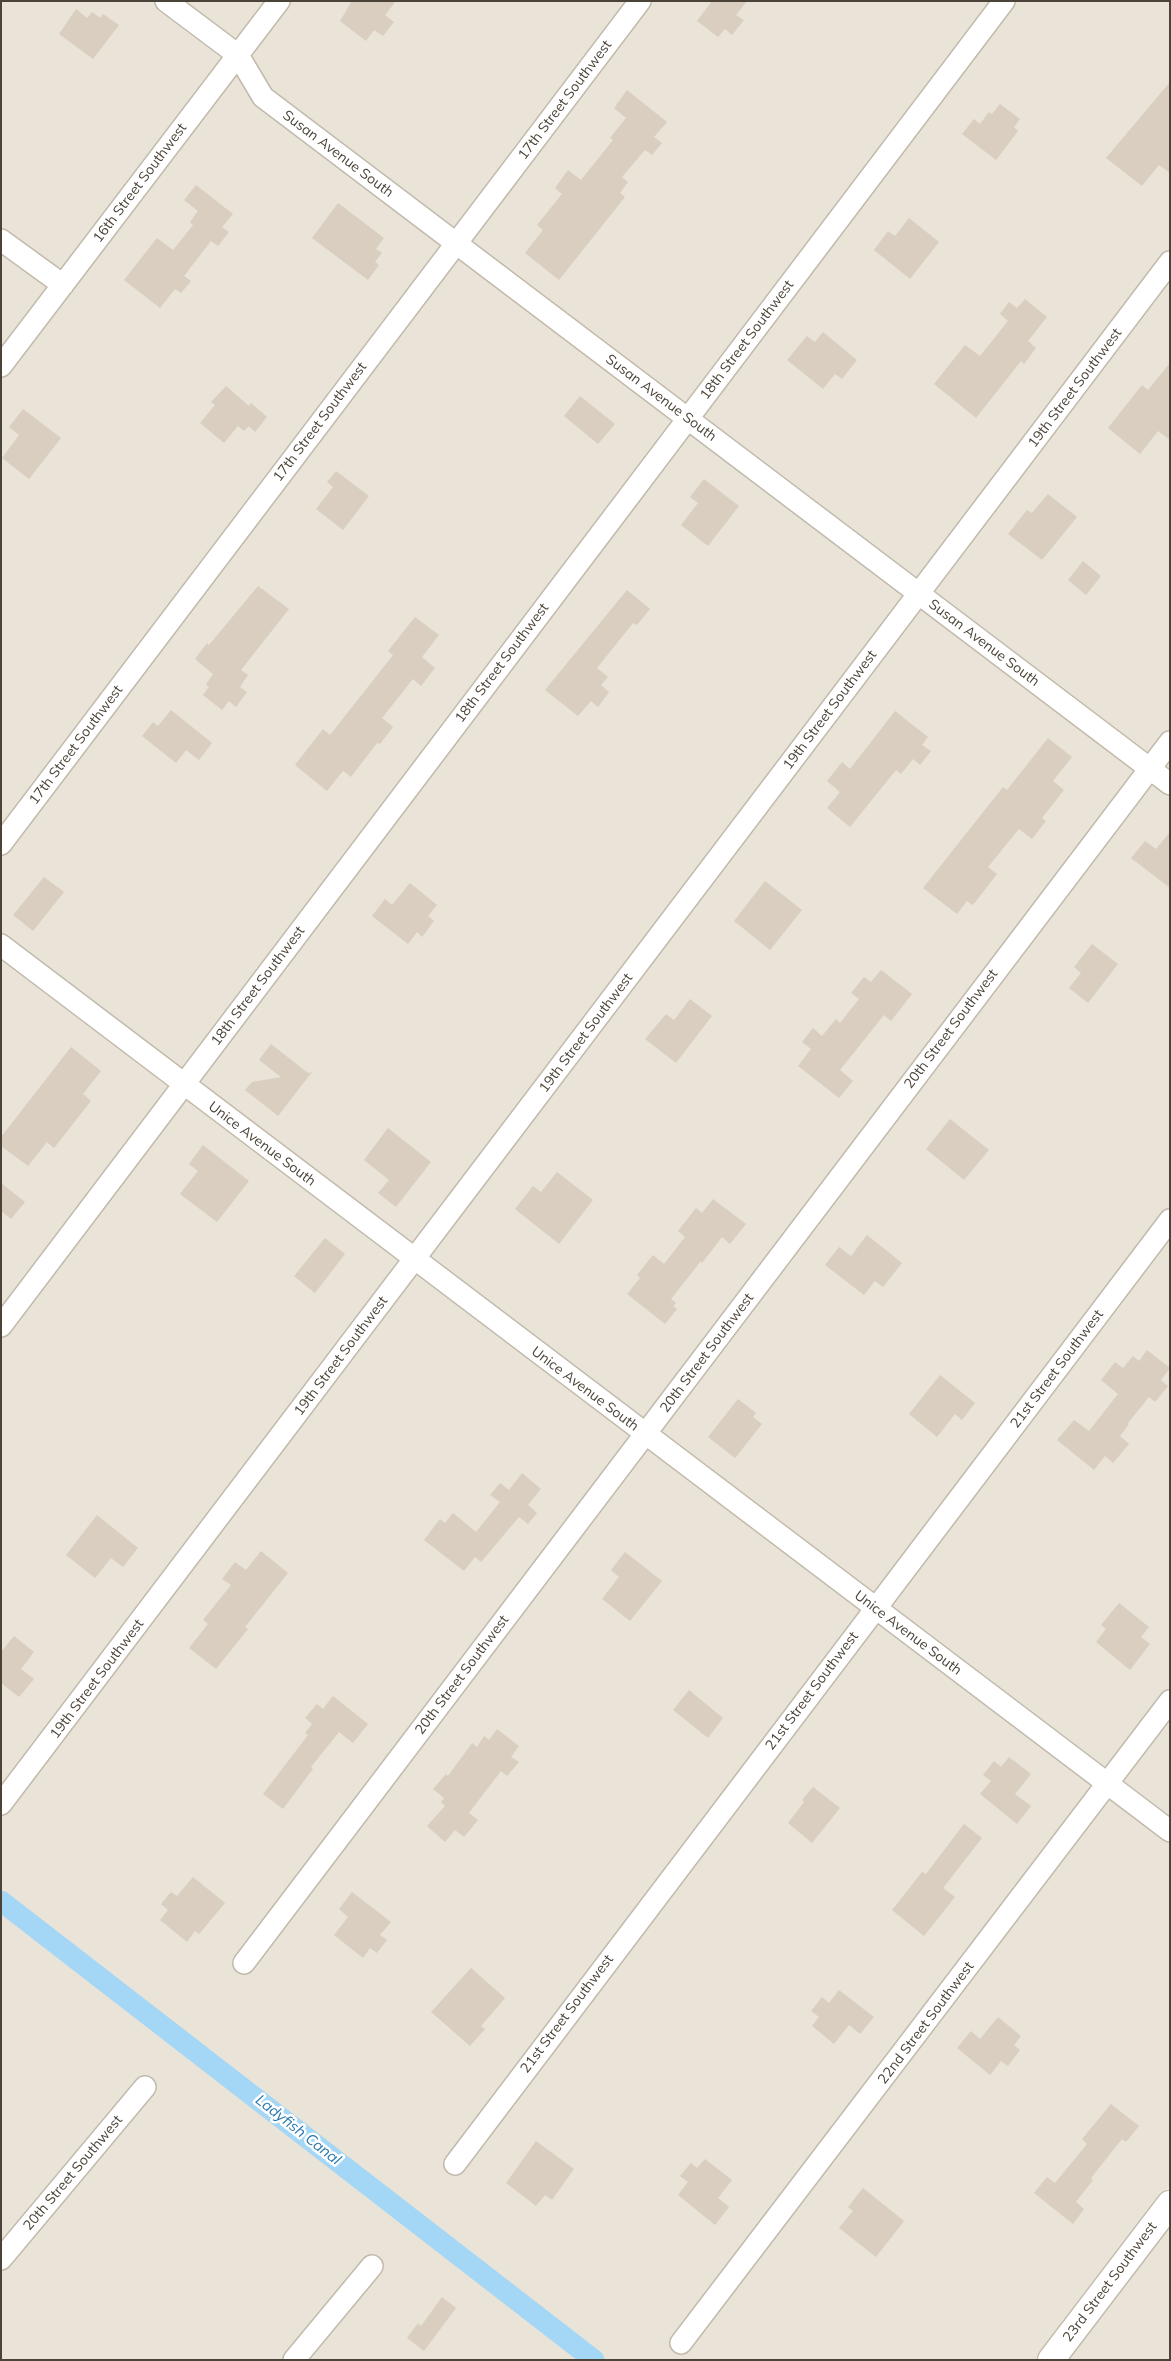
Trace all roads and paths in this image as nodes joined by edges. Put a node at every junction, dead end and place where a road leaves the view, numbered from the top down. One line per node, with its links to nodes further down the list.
1 (166, 1): 5 (street, Susan Avenue South)
2 (279, 1): 5 (street, 16th Street Southwest)
3 (640, 1): 7 (street, 17th Street Southwest)
4 (1004, 1): 11 (street, 18th Street Southwest)
5 (238, 56): 7 (street, Susan Avenue South); 9 (street, 16th Street Southwest)
6 (1, 240): 9 (street)
7 (456, 243): 11 (street, Susan Avenue South); 16 (street, 17th Street Southwest)
8 (1170, 262): 12 (street, 19th Street Southwest)
9 (63, 285): 10 (street, 16th Street Southwest)
10 (1, 366)
11 (688, 418): 12 (street, Susan Avenue South); 18 (street, 18th Street Southwest)
12 (919, 594): 14 (street, Susan Avenue South); 20 (street, 19th Street Southwest)
13 (1170, 742): 14 (street, 20th Street Southwest)
14 (1150, 769): 15 (street, Susan Avenue South); 22 (street, 20th Street Southwest)
15 (1170, 784)
16 (1, 844)
17 (1, 945): 18 (street, Unice Avenue South)
18 (184, 1084): 20 (street, Unice Avenue South); 21 (street, 18th Street Southwest)
19 (1170, 1220): 23 (street, 21st Street Southwest)
20 (414, 1260): 22 (street, Unice Avenue South); 26 (street, 19th Street Southwest)
21 (1, 1326)
22 (645, 1435): 23 (street, Unice Avenue South); 28 (street, 20th Street Southwest)
23 (875, 1608): 25 (street, Unice Avenue South); 30 (street, 21st Street Southwest)
24 (1170, 1701): 25 (street, 22nd Street Southwest)
25 (1107, 1784): 27 (street, Unice Avenue South); 34 (street, 22nd Street Southwest)
26 (1, 1804)
27 (1170, 1831)
28 (244, 1963)
29 (145, 2087): 32 (street, 20th Street Southwest)
30 (455, 2164)
31 (1170, 2204): 36 (street, 23rd Street Southwest)
32 (1, 2259)
33 (372, 2266): 35 (street)
34 (681, 2344)
35 (294, 2360)
36 (1051, 2360)

